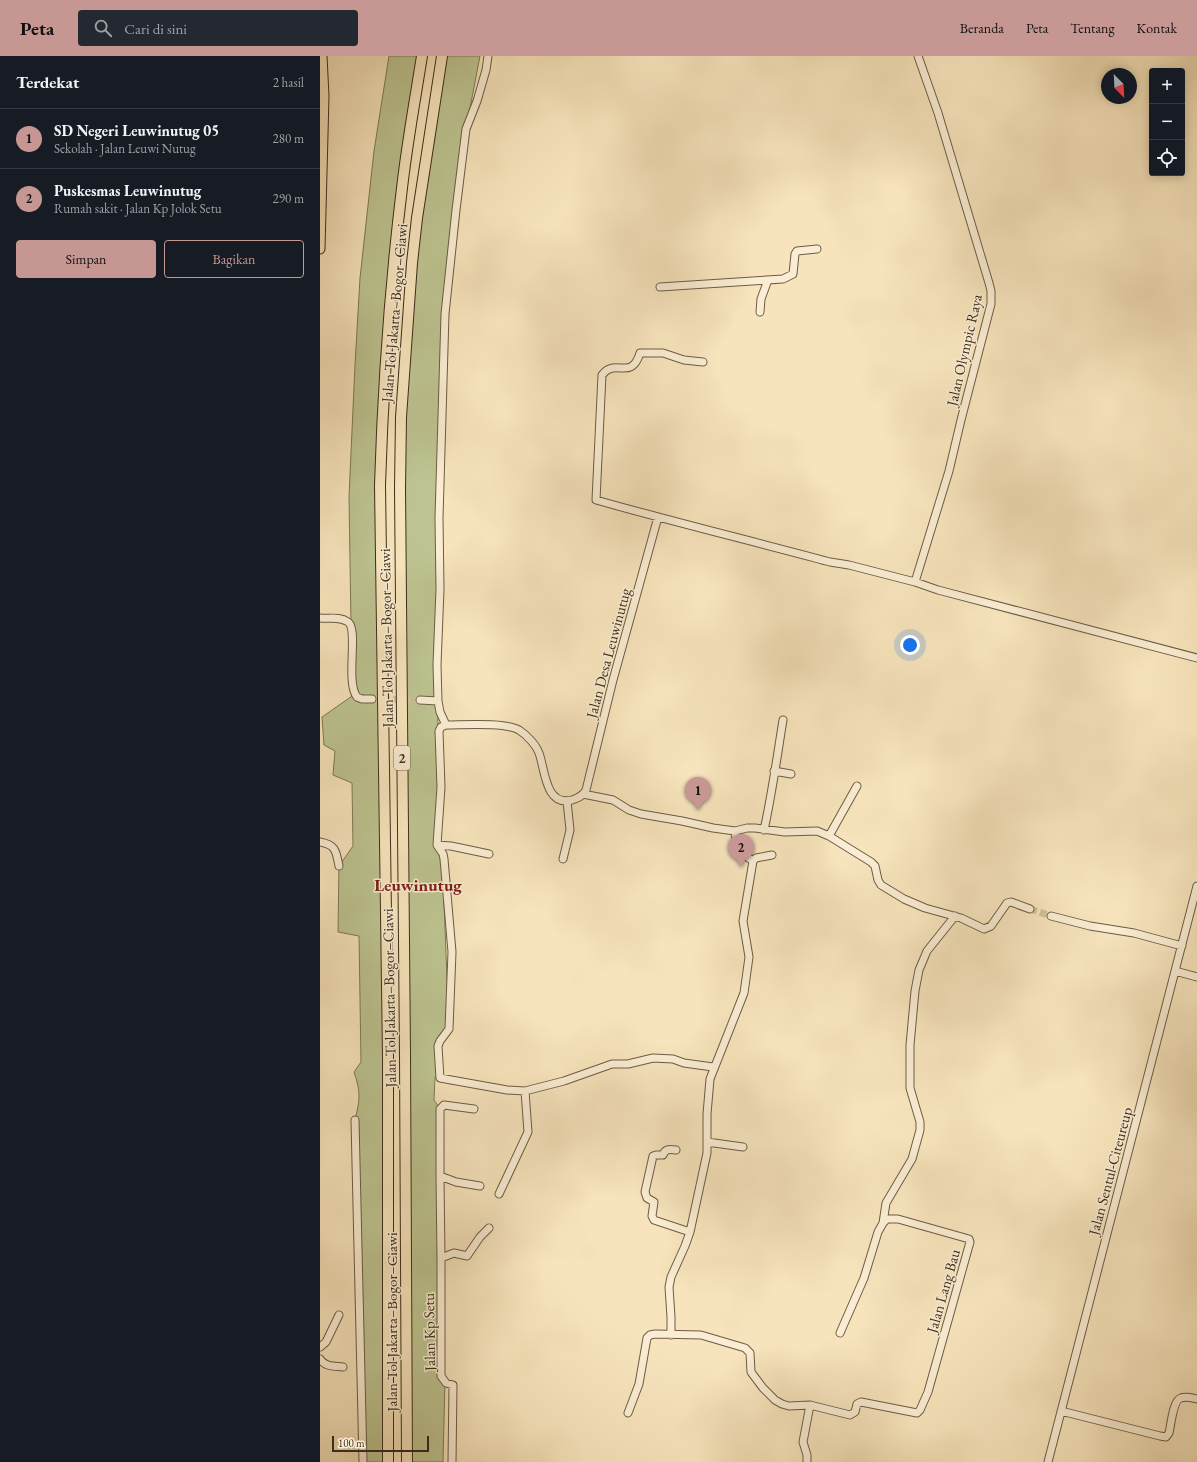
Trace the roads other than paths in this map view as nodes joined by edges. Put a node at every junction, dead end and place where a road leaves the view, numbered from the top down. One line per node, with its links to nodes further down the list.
1 (322, 56): 6 (main road)
2 (422, 56): 69 (highway, Jalan Tol Jakarta–Bogor–Ciawi / 2)
3 (442, 56): 70 (highway, Jalan Tol Jakarta–Bogor–Ciawi / 2)
4 (488, 56): 19 (street)
5 (918, 56): 14 (street, Jalan Olympic Raya)
6 (322, 96): 7 (main road)
7 (320, 249)
8 (817, 249): 9 (street)
9 (768, 280): 10 (street); 11 (street)
10 (660, 287)
11 (760, 312)
12 (703, 362): 13 (street)
13 (658, 517): 14 (street); 25 (street, Jalan Desa Leuwinutug)
14 (915, 582): 16 (street)
15 (320, 618): 17 (street)
16 (1197, 658)
17 (372, 700)
18 (420, 700): 19 (street)
19 (438, 701): 21 (street)
20 (783, 720): 22 (street)
21 (446, 725): 26 (street); 31 (street)
22 (774, 771): 23 (street); 27 (street)
23 (791, 774)
24 (857, 786): 29 (street)
25 (584, 794): 26 (street); 28 (street)
26 (567, 801): 34 (street)
27 (764, 830): 28 (street); 29 (street)
28 (735, 831): 35 (street)
29 (829, 836): 39 (street)
30 (320, 842): 36 (street)
31 (437, 845): 32 (street); 45 (street)
32 (489, 854)
33 (772, 855): 35 (street)
34 (564, 859)
35 (754, 860): 44 (street)
36 (339, 866)
37 (1197, 886): 41 (street, Jalan Sentul-Citeureup)
38 (1030, 909): 39 (street)
39 (955, 916): 54 (street)
40 (1050, 916): 41 (street)
41 (1182, 946): 42 (street, Jalan Sentul-Citeureup)
42 (1175, 971): 43 (street); 66 (street, Jalan Sentul-Citeureup)
43 (1197, 977)
44 (713, 1067): 45 (street); 48 (street)
45 (525, 1091): 53 (street)
46 (474, 1109): 51 (street)
47 (354, 1120): 68 (street)
48 (707, 1142): 49 (street); 56 (street)
49 (743, 1147)
50 (676, 1150): 56 (street)
51 (440, 1176): 52 (street); 57 (street)
52 (480, 1186)
53 (499, 1194)
54 (883, 1222): 59 (street); 65 (street, Jalan Lang Bau)
55 (489, 1228): 57 (street)
56 (690, 1232): 60 (street)
57 (441, 1258): 71 (street, Jalan Kp Setu)
58 (339, 1315): 61 (street)
59 (840, 1333)
60 (671, 1335): 65 (street); 67 (street)
61 (320, 1347)
62 (320, 1359): 63 (street)
63 (343, 1368)
64 (1197, 1400): 66 (street)
65 (810, 1405): 72 (street)
66 (1061, 1411): 73 (street, Jalan Sentul-Citeureup)
67 (628, 1413)
68 (363, 1462)
69 (388, 1462)
70 (407, 1462)
71 (452, 1462)
72 (807, 1462)
73 (1048, 1462)

